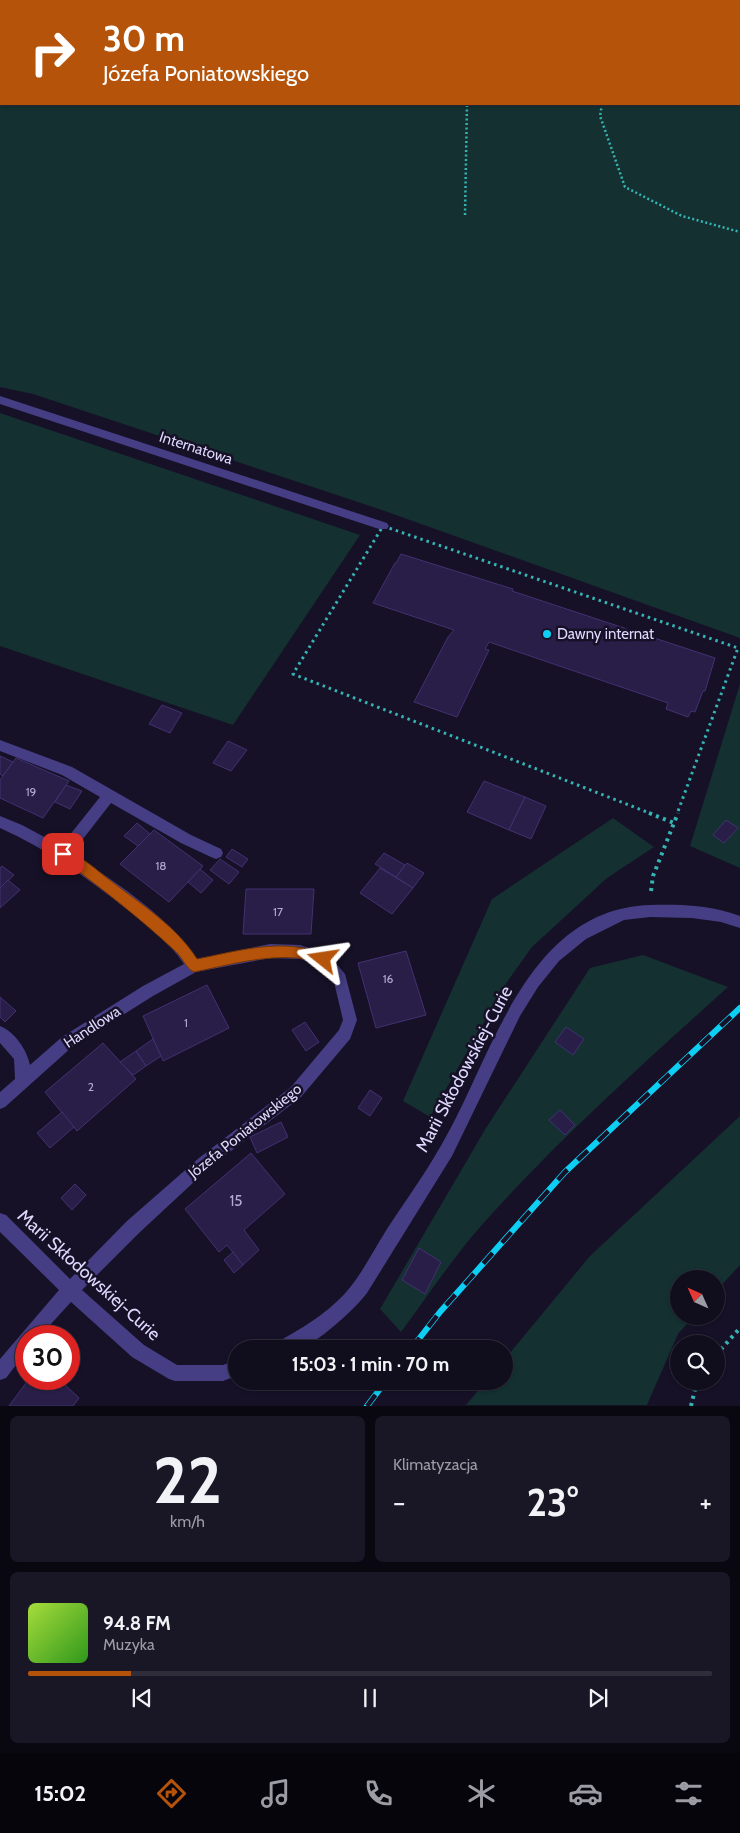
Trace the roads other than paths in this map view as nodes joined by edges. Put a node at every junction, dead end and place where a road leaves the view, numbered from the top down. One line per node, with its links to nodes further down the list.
1 (0, 400): 2 (street, Internatowa)
2 (383, 526)
3 (0, 745): 4 (street)
4 (108, 795): 6 (street); 7 (street)
5 (0, 822): 7 (street)
6 (216, 853)
7 (63, 854): 9 (street)
8 (740, 922): 16 (street, Marii Skłodowskiej-Curie)
9 (194, 966): 11 (street, Handlowa); 14 (street, Józefa Poniatowskiego)
10 (0, 1033): 11 (street)
11 (22, 1083): 12 (street, Handlowa)
12 (0, 1102)
13 (0, 1221): 14 (street, Marii Skłodowskiej-Curie)
14 (70, 1290): 15 (street, Józefa Poniatowskiego); 18 (street, Marii Skłodowskiej-Curie)
15 (39, 1325)
16 (298, 1340)
17 (15, 1353): 19 (street)
18 (228, 1371)
19 (0, 1372)

